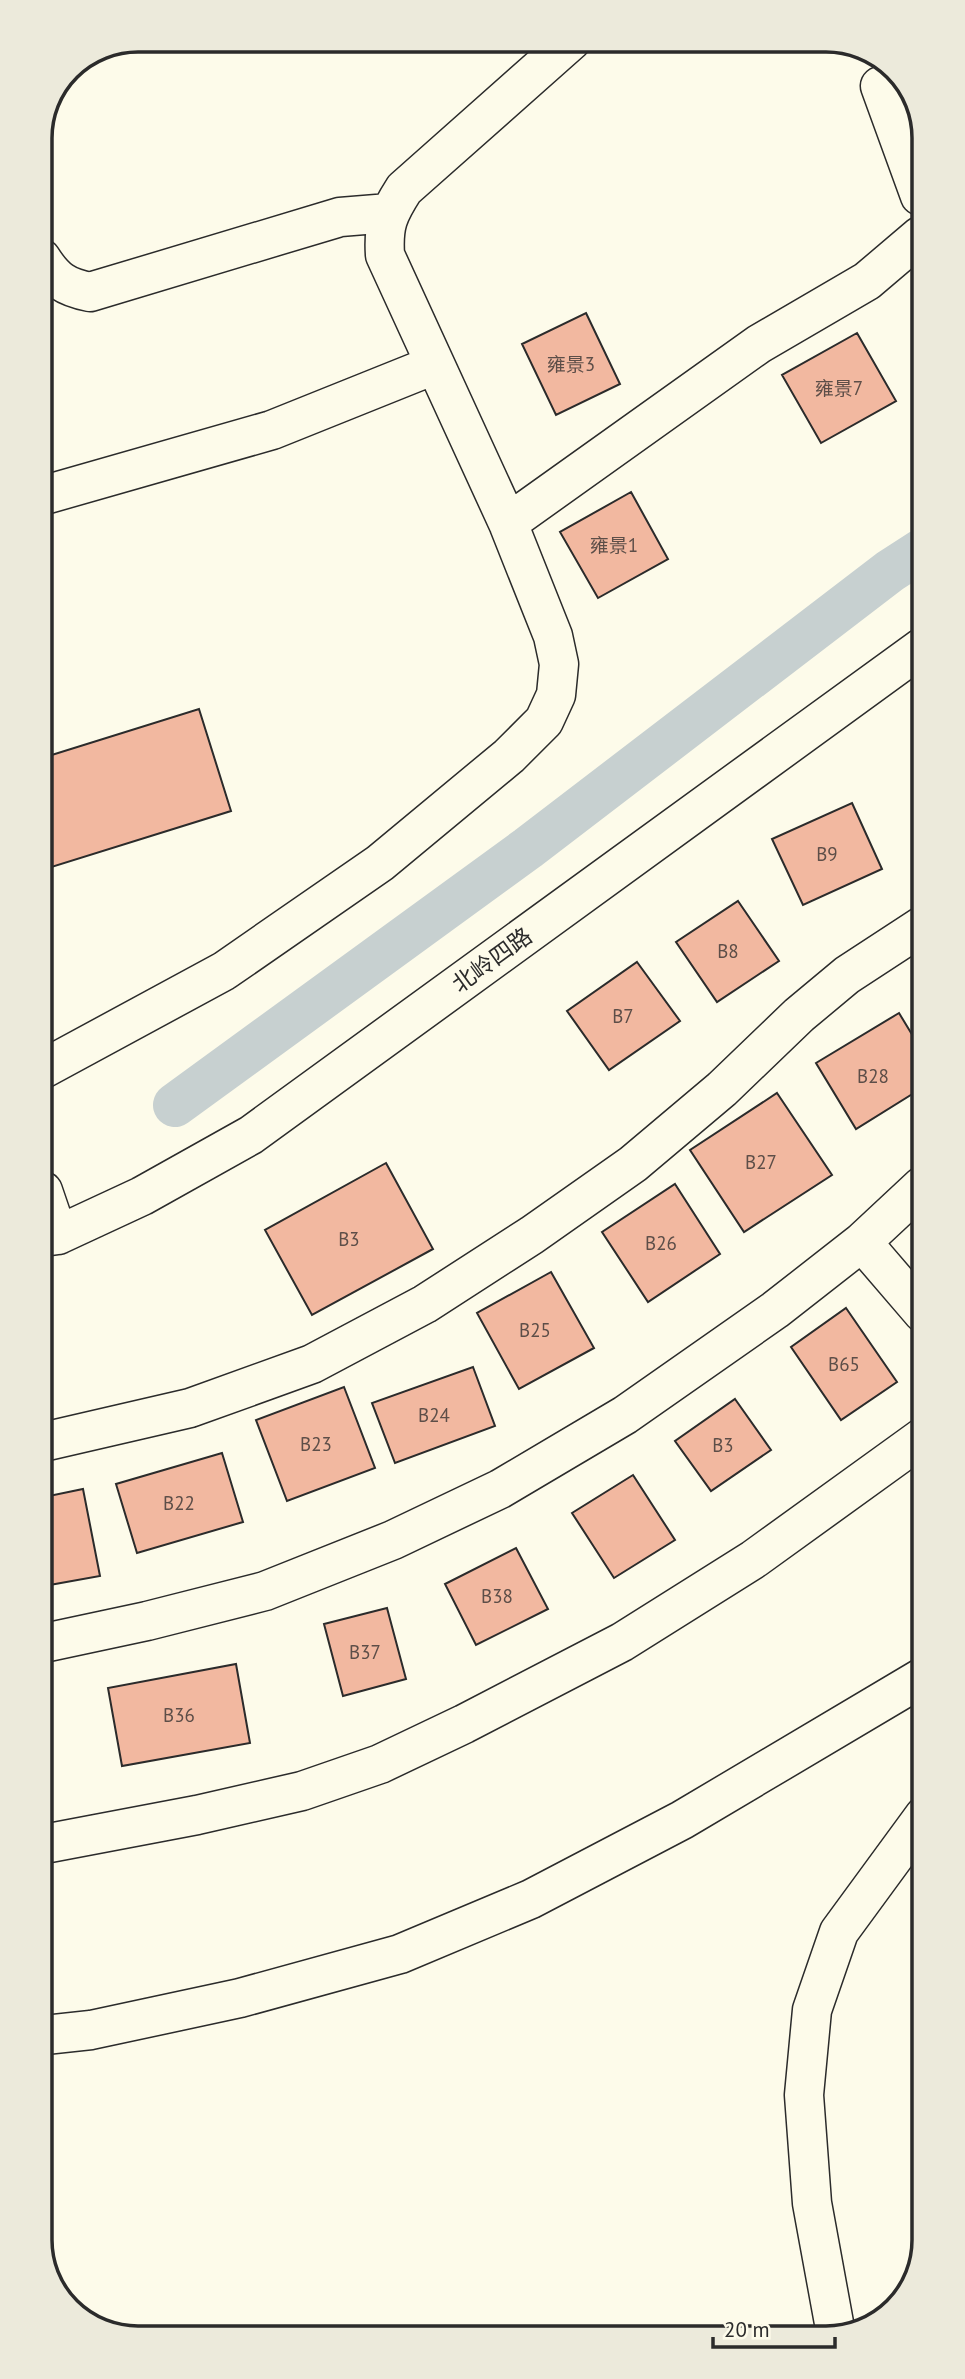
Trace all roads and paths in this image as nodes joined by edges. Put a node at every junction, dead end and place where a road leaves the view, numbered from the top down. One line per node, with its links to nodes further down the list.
1 (558, 53): 4 (street)
2 (880, 86): 3 (street)
3 (912, 174)
4 (389, 213): 6 (street); 7 (street)
5 (912, 243): 9 (street)
6 (53, 275)
7 (434, 365): 8 (street); 9 (street)
8 (53, 493)
9 (508, 523): 12 (street)
10 (912, 655): 14 (street, 北岭四路)
11 (912, 933): 17 (street)
12 (53, 1064)
13 (912, 1195): 15 (street)
14 (52, 1235)
15 (862, 1242): 16 (street); 19 (street)
16 (912, 1300)
17 (52, 1440)
18 (912, 1445): 22 (street)
19 (52, 1641)
20 (912, 1684): 23 (street)
21 (912, 1833): 24 (street)
22 (52, 1842)
23 (52, 2034)
24 (834, 2326)

